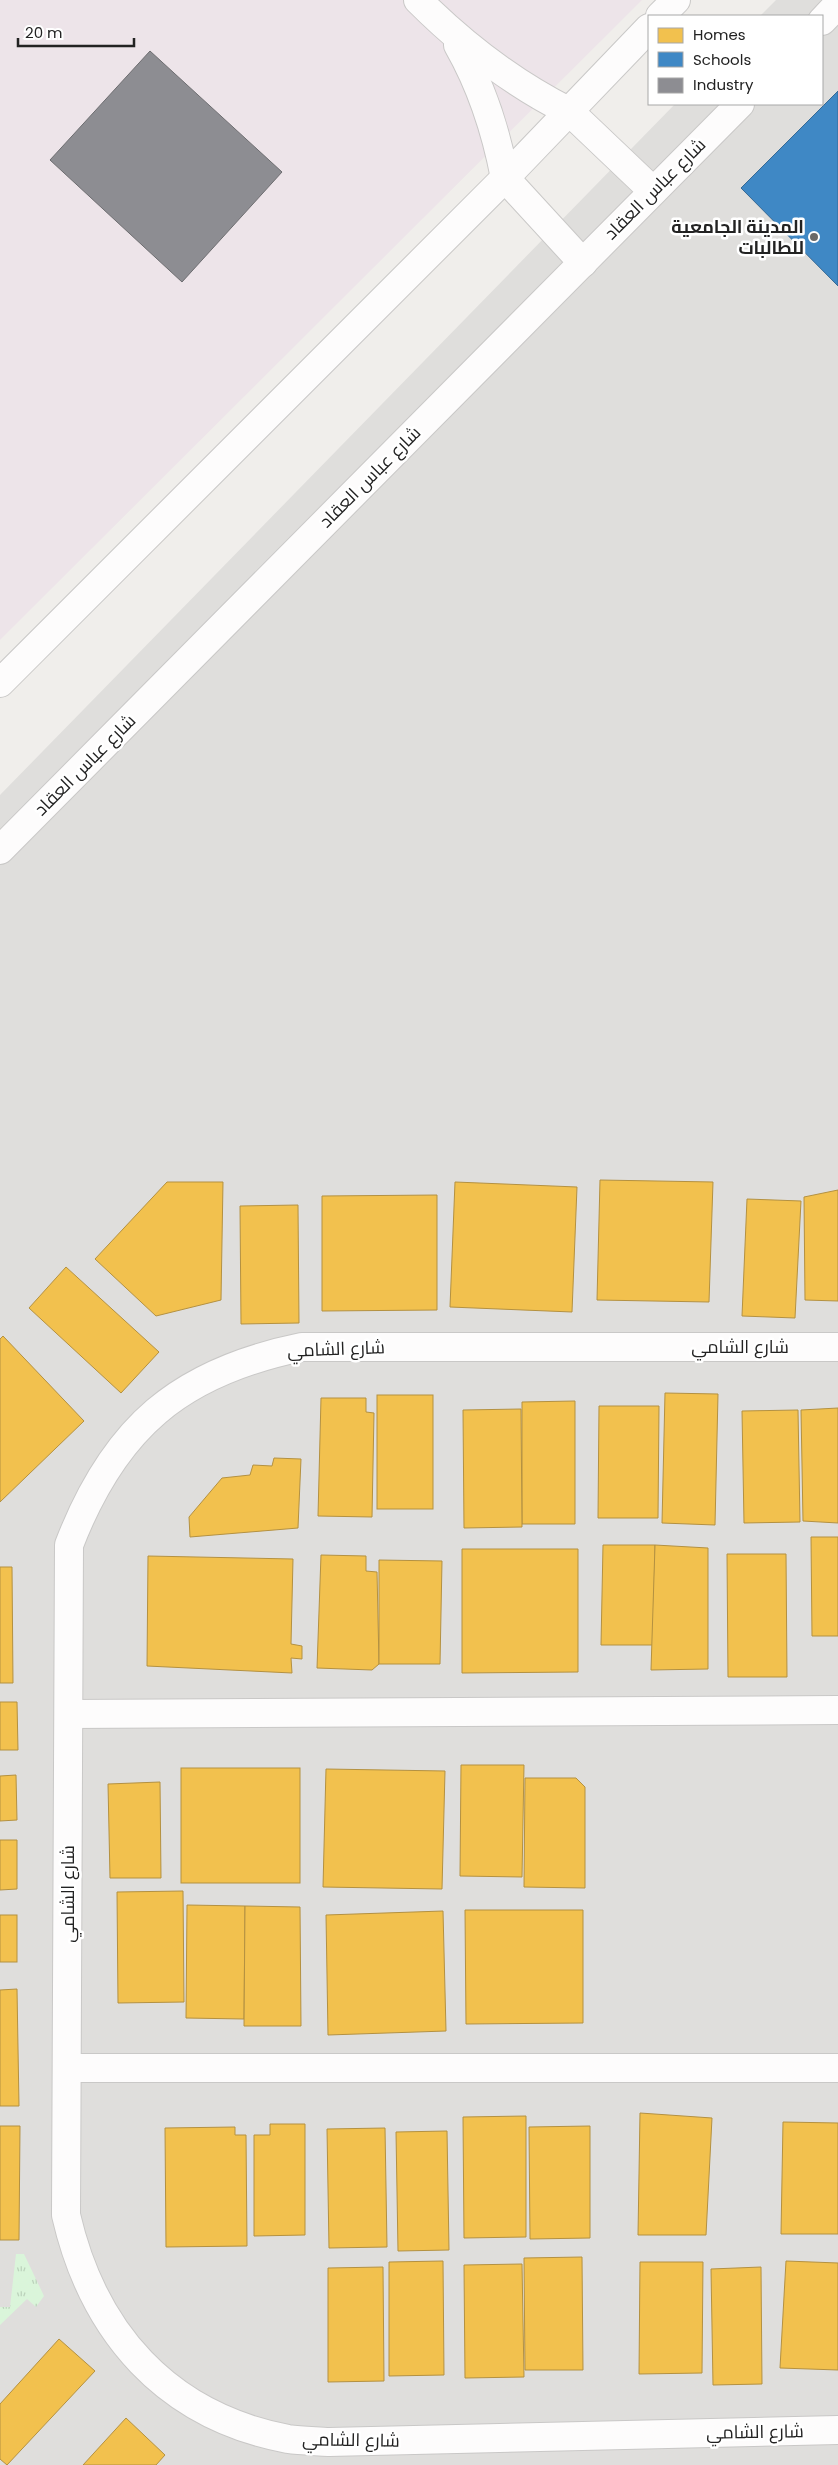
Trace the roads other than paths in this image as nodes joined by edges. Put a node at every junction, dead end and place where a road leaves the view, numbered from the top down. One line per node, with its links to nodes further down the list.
1 (418, 0): 7 (street)
2 (676, 0): 4 (street)
3 (838, 4): 5 (street)
4 (661, 15)
5 (823, 20)
6 (648, 29): 9 (street)
7 (453, 35): 9 (street); 10 (street)
8 (739, 105): 11 (street, شارع عباس العقاد)
9 (570, 112): 10 (street); 11 (street)
10 (505, 178): 12 (street); 13 (street)
11 (653, 192): 12 (street, شارع عباس العقاد)
12 (582, 263): 14 (street, شارع عباس العقاد)
13 (0, 683)
14 (0, 850)
15 (838, 1347): 17 (street, شارع الشامي)
16 (838, 1710): 17 (street)
17 (69, 1714): 18 (street, شارع الشامي)
18 (67, 2068): 19 (street); 20 (street, شارع الشامي)
19 (838, 2068)
20 (838, 2430)

